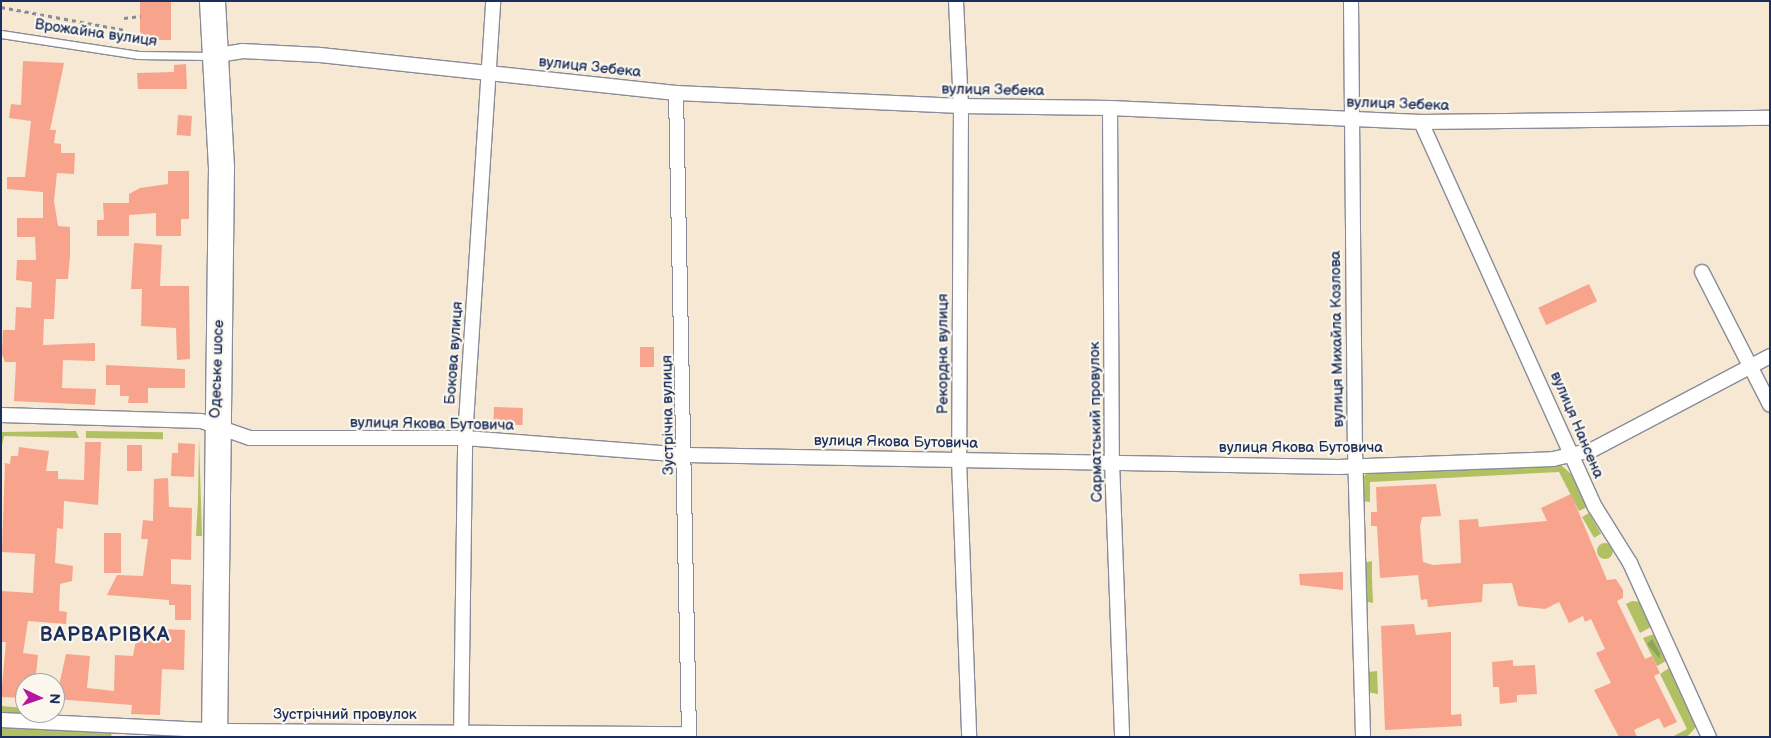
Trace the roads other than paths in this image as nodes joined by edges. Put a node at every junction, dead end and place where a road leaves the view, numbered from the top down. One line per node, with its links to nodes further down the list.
1 (212, 1): 6 (highway, Одеське шосе)
2 (493, 1): 7 (street, Бокова вулиця)
3 (956, 1): 9 (street, Рекордна вулиця)
4 (1351, 1): 12 (street, вулиця Михайла Козлова)
5 (1, 34): 6 (lane, Врожайна вулиця)
6 (218, 55): 7 (street, вулиця Зебека); 19 (highway, Одеське шосе)
7 (489, 72): 8 (street, вулиця Зебека); 20 (street, Бокова вулиця)
8 (676, 93): 9 (street, вулиця Зебека); 22 (street, Зустрічна вулиця)
9 (961, 106): 10 (street, вулиця Зебека); 23 (street, Рекордна вулиця)
10 (1110, 108): 12 (street, вулиця Зебека); 24 (street, Сарматський провулок)
11 (1770, 118): 13 (street, вулиця Зебека)
12 (1351, 119): 13 (street, вулиця Зебека); 25 (street, вулиця Михайла Козлова)
13 (1421, 122): 21 (street, вулиця Нансена)
14 (1702, 272): 16 (street)
15 (1770, 356): 16 (street, вулиця Якова Бутовича)
16 (1750, 365): 17 (street); 21 (street, вулиця Якова Бутовича)
17 (1770, 405)
18 (1, 415): 19 (street, вулиця Якова Бутовича)
19 (215, 424): 20 (street, вулиця Якова Бутовича); 27 (highway, Одеське шосе)
20 (465, 438): 22 (street, вулиця Якова Бутовича); 28 (street, Бокова вулиця)
21 (1574, 454): 25 (street, вулиця Якова Бутовича); 29 (street, вулиця Нансена)
22 (686, 455): 23 (street, вулиця Якова Бутовича); 30 (street, Зустрічна вулиця)
23 (959, 459): 24 (street, вулиця Якова Бутовича); 31 (street, Рекордна вулиця)
24 (1112, 461): 25 (street, вулиця Якова Бутовича); 32 (street, Сарматський провулок)
25 (1355, 466): 33 (street, вулиця Михайла Козлова)
26 (1, 720): 27 (street, Зустрічний провулок)
27 (214, 734): 28 (street, Зустрічний провулок)
28 (461, 734): 30 (street, Зустрічний провулок)
29 (1705, 735)
30 (689, 736)
31 (969, 737)
32 (1122, 737)
33 (1363, 737)

